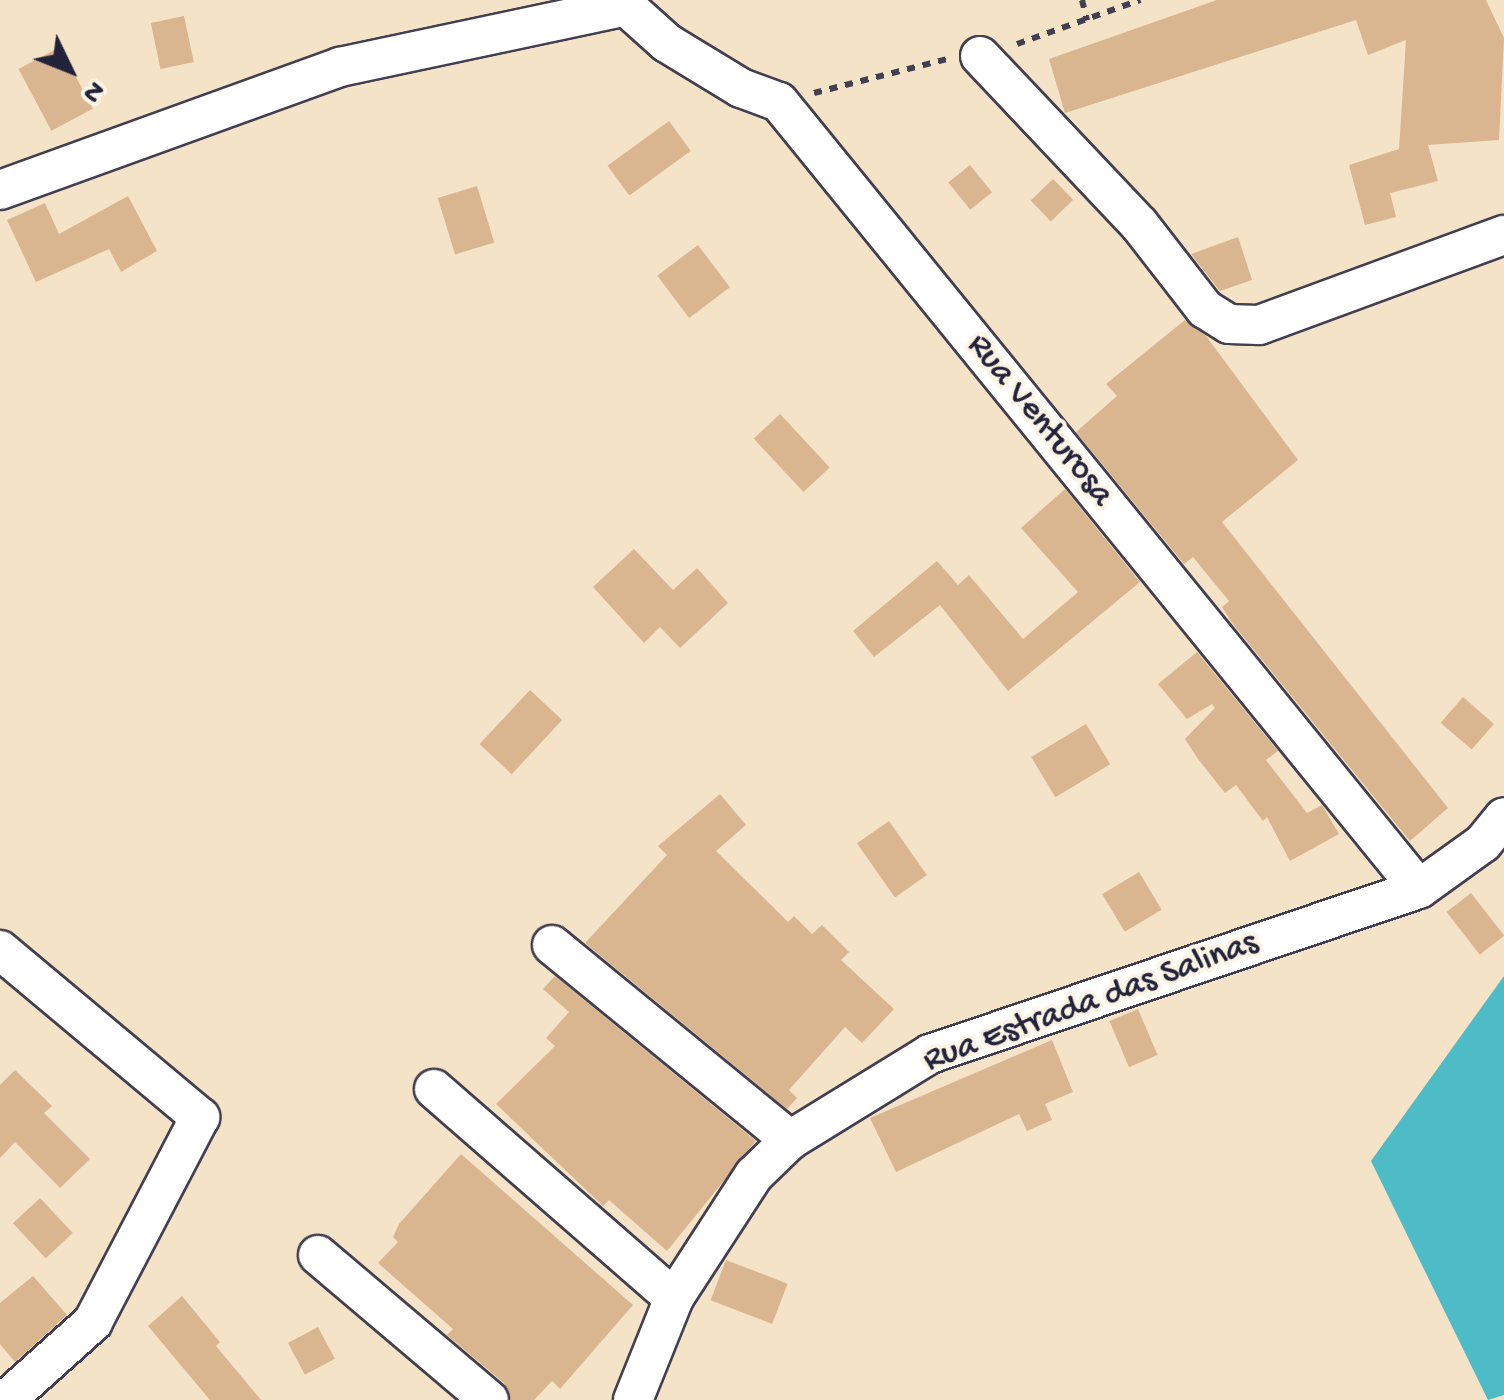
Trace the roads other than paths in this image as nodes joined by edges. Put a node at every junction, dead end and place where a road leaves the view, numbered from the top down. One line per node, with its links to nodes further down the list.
1 (623, 3): 3 (street); 6 (street, Rua Venturosa)
2 (980, 56): 4 (street)
3 (0, 190)
4 (1504, 235)
5 (1504, 817): 6 (street, Rua Estrada das Salinas)
6 (1419, 888): 10 (street, Rua Estrada das Salinas)
7 (552, 945): 10 (street)
8 (0, 950): 13 (street)
9 (434, 1089): 12 (street)
10 (790, 1140): 12 (street, Rua Estrada das Salinas)
11 (318, 1255): 14 (street)
12 (674, 1298): 15 (street, Rua Estrada das Salinas)
13 (6, 1400)
14 (489, 1400)
15 (633, 1400)

